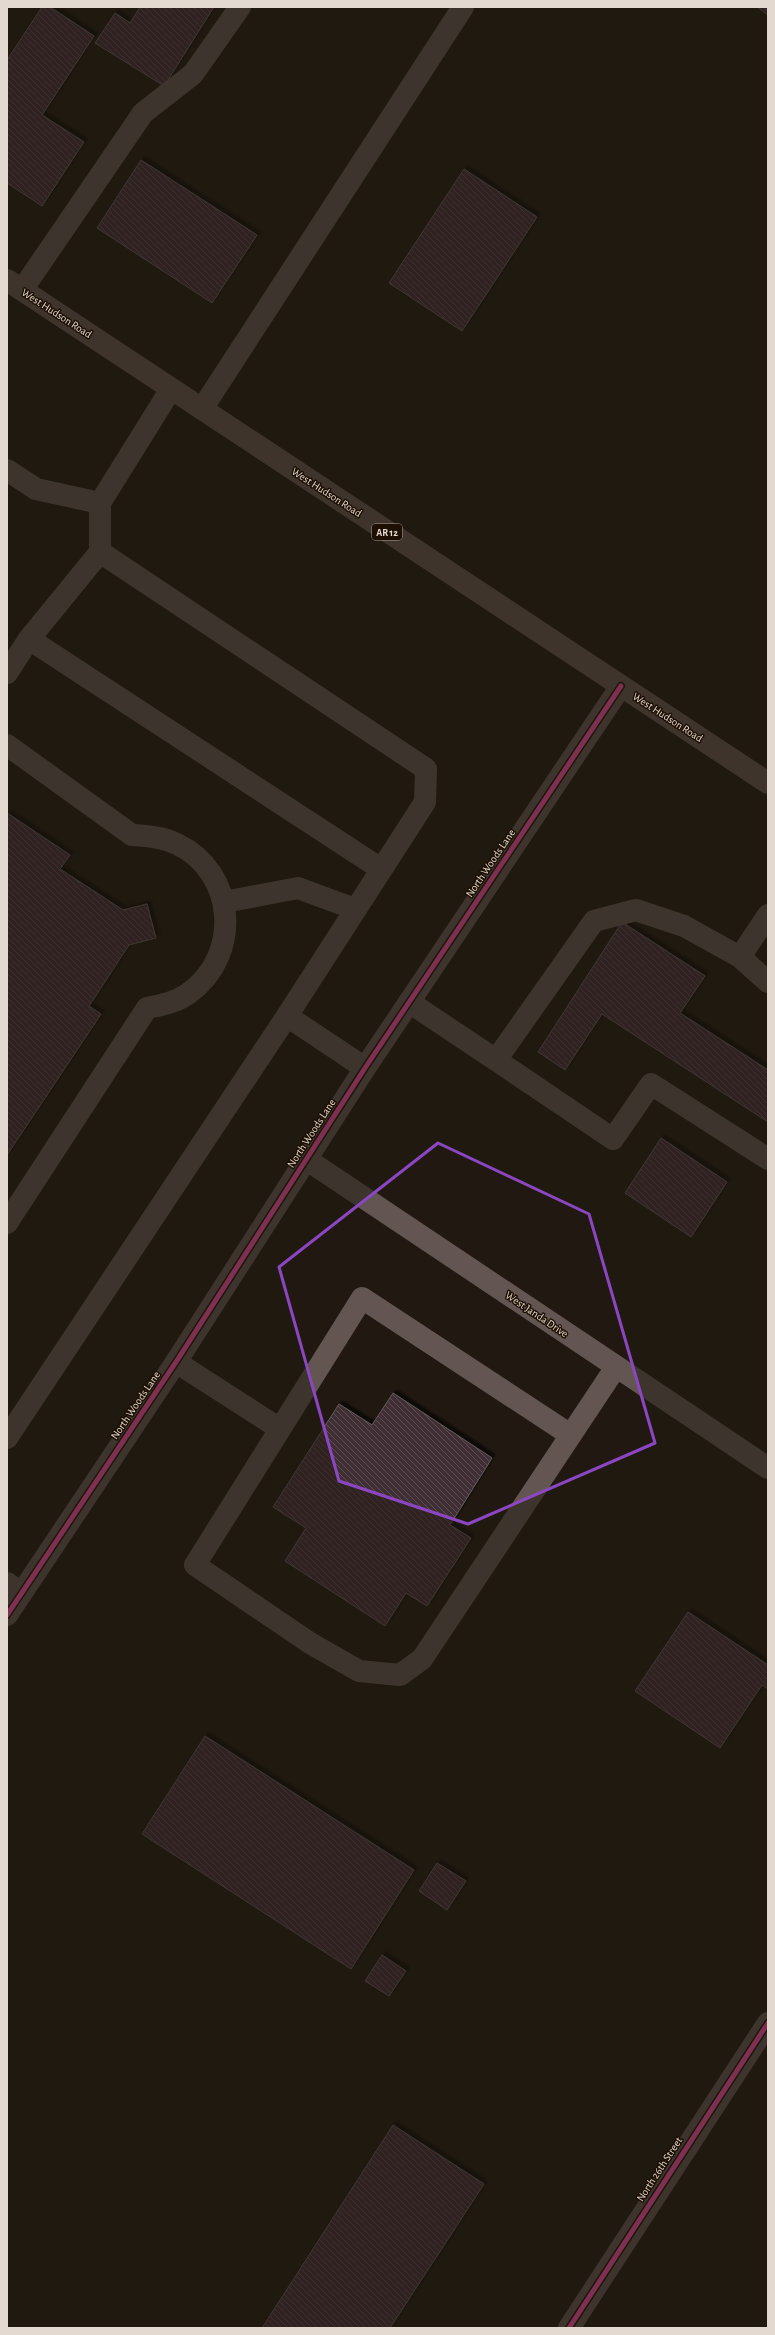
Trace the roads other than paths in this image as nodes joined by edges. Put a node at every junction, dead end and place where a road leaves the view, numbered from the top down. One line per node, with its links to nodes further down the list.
1 (240, 7): 3 (street)
2 (463, 7): 5 (street)
3 (14, 285): 4 (highway, West Hudson Road / AR 12)
4 (171, 389): 5 (highway, West Hudson Road / AR 12); 7 (street)
5 (202, 409): 11 (highway, West Hudson Road / AR 12)
6 (7, 470): 7 (street)
7 (100, 503): 8 (street)
8 (100, 552): 9 (street); 14 (street)
9 (29, 639): 10 (street); 14 (street)
10 (7, 673)
11 (621, 686): 13 (highway, West Hudson Road / AR 12); 20 (street, North Woods Lane)
12 (7, 744): 15 (street)
13 (768, 783)
14 (381, 869): 16 (street)
15 (224, 902): 16 (street); 26 (street)
16 (355, 909): 21 (street)
17 (768, 915): 18 (street)
18 (740, 956): 19 (street); 22 (street)
19 (768, 982)
20 (409, 1002): 22 (street); 23 (street, North Woods Lane)
21 (287, 1016): 23 (street); 31 (street)
22 (496, 1060): 24 (street)
23 (365, 1068): 25 (street, North Woods Lane)
24 (768, 1159)
25 (306, 1160): 27 (street, North Woods Lane); 28 (street, West Janda Drive)
26 (7, 1223)
27 (176, 1362): 29 (street); 33 (street, North Woods Lane)
28 (616, 1366): 30 (street); 32 (street, West Janda Drive)
29 (280, 1429): 30 (street); 30 (street)
30 (569, 1434)
31 (7, 1438)
32 (768, 1468)
33 (14, 1588): 34 (street, North Woods Lane)
34 (7, 1615)
35 (768, 2022): 36 (street, North 26th Street)
36 (569, 2328)

